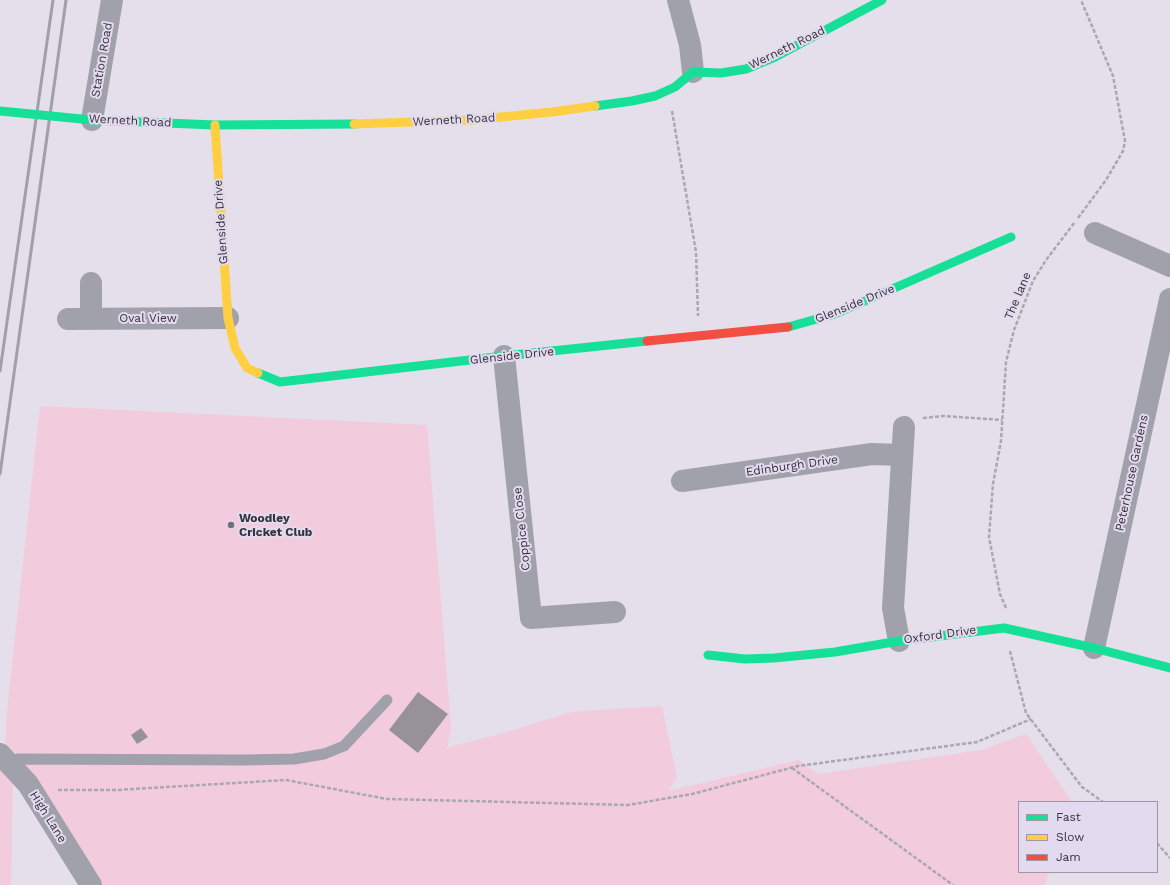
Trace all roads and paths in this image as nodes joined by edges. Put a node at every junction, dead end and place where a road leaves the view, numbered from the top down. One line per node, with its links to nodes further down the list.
1 (112, 0): 8 (street, Station Road)
2 (678, 0): 5 (street)
3 (882, 0): 5 (street, Werneth Road)
4 (1081, 0): 20 (path, The lane)
5 (693, 72): 6 (street, Werneth Road)
6 (666, 91): 9 (street, Werneth Road); 18 (path)
7 (0, 111): 8 (street, Werneth Road, bridge)
8 (92, 120): 9 (street, Werneth Road)
9 (215, 125): 15 (street, Glenside Drive)
10 (1095, 233): 12 (street)
11 (1011, 237): 18 (street, Glenside Drive)
12 (1170, 266)
13 (91, 283): 17 (street)
14 (1170, 299): 27 (street, Peterhouse Gardens)
15 (228, 318): 17 (street, Oval View); 19 (street, Glenside Drive)
16 (68, 319): 17 (street, Oval View)
17 (91, 319)
18 (697, 336): 19 (street, Glenside Drive)
19 (504, 356): 24 (street, Coppice Close)
20 (1002, 420): 21 (path); 25 (path, The lane)
21 (904, 427): 22 (street)
22 (902, 455): 23 (street, Edinburgh Drive); 26 (street)
23 (682, 481)
24 (615, 612)
25 (1004, 628): 26 (street, Oxford Drive); 27 (street, Oxford Drive); 31 (path)
26 (899, 641): 28 (street, Oxford Drive)
27 (1094, 648): 29 (street, Oxford Drive)
28 (708, 655)
29 (1170, 668)
30 (387, 700): 32 (lane)
31 (1031, 719): 33 (path); 35 (path)
32 (5, 759): 34 (street, High Lane)
33 (792, 768): 34 (path); 39 (path)
34 (28, 784): 38 (street, High Lane)
35 (1102, 801)
36 (1158, 844): 37 (path)
37 (1170, 858)
38 (91, 885)
39 (953, 885)

